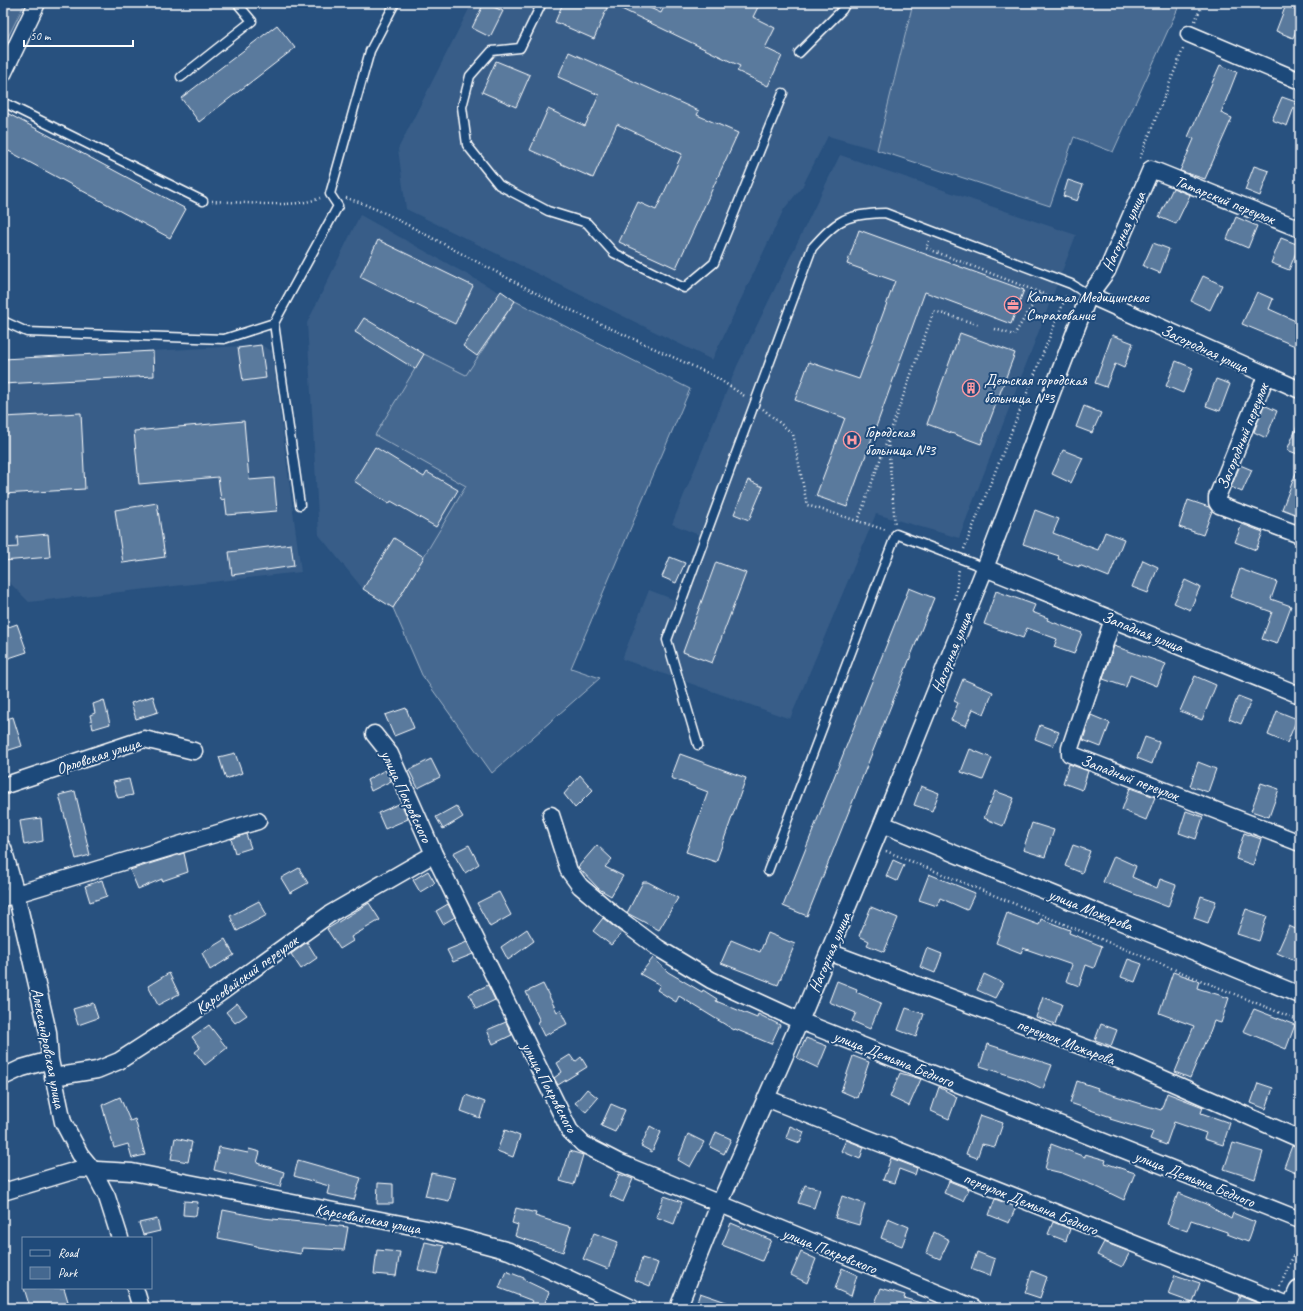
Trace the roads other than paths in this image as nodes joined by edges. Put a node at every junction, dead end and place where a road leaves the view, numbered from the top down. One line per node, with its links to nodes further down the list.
1 (37, 3): 8 (street)
2 (237, 3): 9 (lane)
3 (394, 3): 18 (lane)
4 (542, 3): 11 (lane)
5 (846, 3): 7 (lane)
6 (1189, 34): 10 (street)
7 (799, 53)
8 (3, 74)
9 (181, 77)
10 (1300, 81)
11 (783, 93)
12 (3, 102): 14 (lane)
13 (1151, 169): 15 (street, Татарский переулок); 16 (street, Нагорная улица)
14 (203, 201)
15 (1300, 229)
16 (1089, 295): 19 (street, Загородная улица); 23 (street, Нагорная улица); 27 (lane)
17 (3, 321): 18 (lane)
18 (274, 323): 21 (lane)
19 (1266, 376): 20 (street, Загородная улица); 22 (street, Загородный переулок)
20 (1300, 390)
21 (300, 505)
22 (1300, 536)
23 (985, 568): 24 (street, Западная улица); 32 (street, Нагорная улица); 36 (lane)
24 (1113, 618): 25 (street, Западная улица); 33 (street, Западный переулок)
25 (1300, 695)
26 (374, 734): 35 (street, улица Покровского)
27 (698, 745)
28 (194, 751): 29 (street, Орловская улица)
29 (3, 786)
30 (551, 815): 40 (street, улица Демьяна Бедного)
31 (258, 822): 37 (street)
32 (882, 824): 38 (street, Нагорная улица); 39 (street, улица Можарова)
33 (1300, 843)
34 (3, 848): 37 (street, Александровская улица)
35 (434, 854): 43 (street, Карсовайский переулок); 48 (street, улица Покровского)
36 (768, 871)
37 (10, 896): 41 (street, Александровская улица)
38 (829, 952): 40 (street, Нагорная улица); 45 (street, переулок Можарова)
39 (1300, 995)
40 (800, 1021): 44 (street, Нагорная улица); 49 (street, улица Демьяна Бедного)
41 (50, 1060): 42 (street); 43 (street, Александровская улица)
42 (3, 1077)
43 (53, 1077): 46 (street, Александровская улица)
44 (766, 1098): 48 (street, Нагорная улица); 51 (street, переулок Демьяна Бедного)
45 (1300, 1139)
46 (93, 1170): 47 (street, Карсовайская улица); 50 (street, Александровская улица); 52 (street, Карсовайская улица)
47 (3, 1192)
48 (719, 1205): 53 (street, Нагорная улица); 54 (street, улица Покровского)
49 (1300, 1220)
50 (120, 1237)
51 (1292, 1303)
52 (632, 1308)
53 (678, 1308)
54 (974, 1308)

